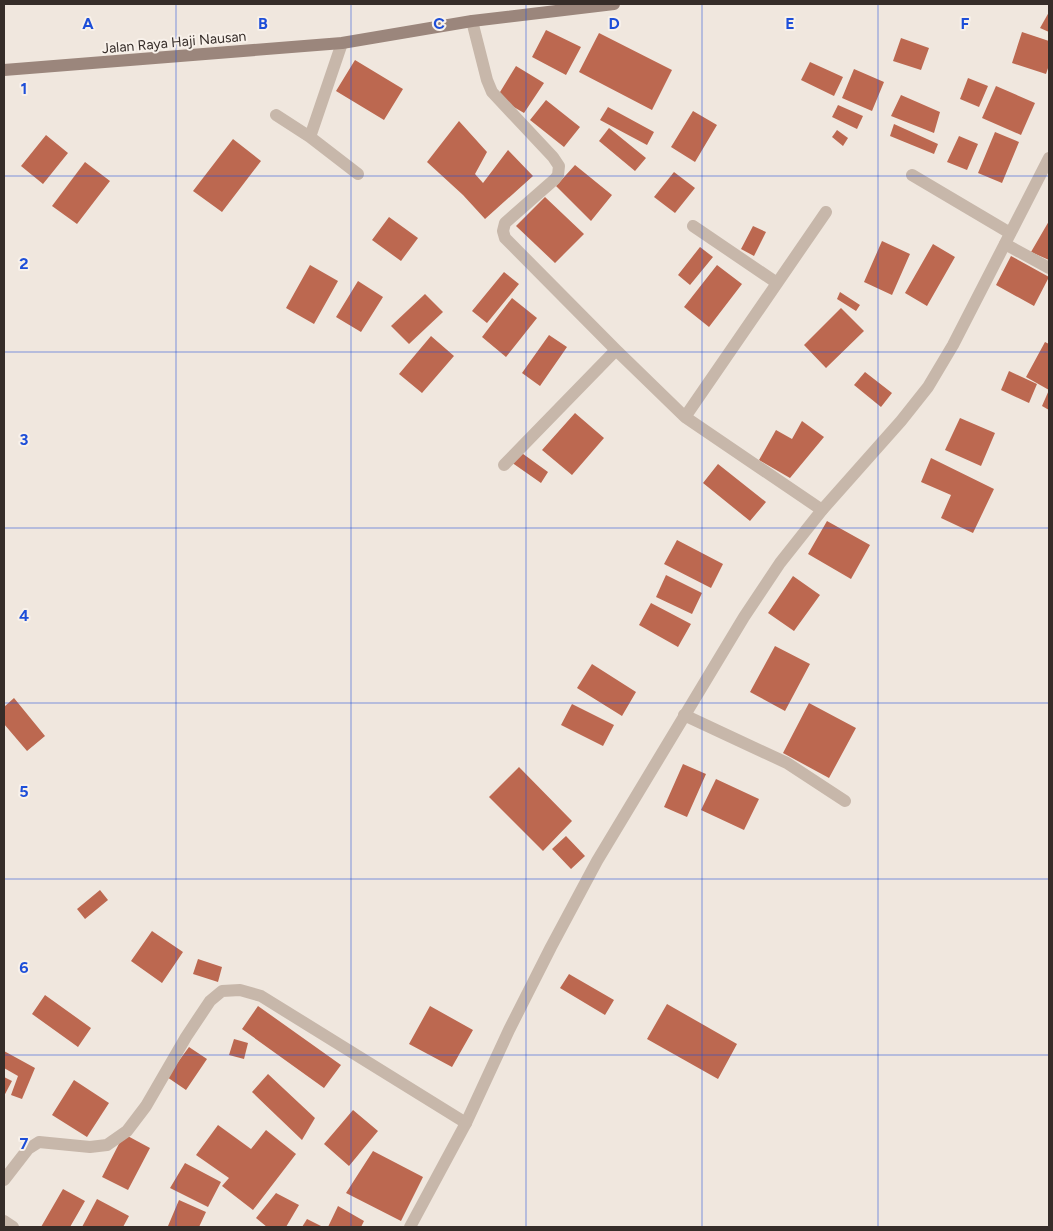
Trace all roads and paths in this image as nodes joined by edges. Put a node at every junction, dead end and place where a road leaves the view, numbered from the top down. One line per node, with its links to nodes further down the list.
1 (608, 4): 2 (main road, Jalan Raya Haji Nausan)
2 (472, 21): 3 (main road, Jalan Raya Haji Nausan); 15 (street)
3 (342, 43): 4 (main road, Jalan Raya Haji Nausan); 6 (street)
4 (4, 70)
5 (276, 115): 6 (street)
6 (310, 137): 8 (street)
7 (1049, 158): 12 (street)
8 (358, 174)
9 (912, 175): 12 (street)
10 (826, 212): 14 (street)
11 (694, 226): 14 (street)
12 (1008, 239): 13 (street); 18 (street)
13 (1049, 268)
14 (777, 283): 16 (street)
15 (616, 350): 16 (street); 17 (street)
16 (685, 417): 18 (street)
17 (504, 465)
18 (822, 510): 19 (street)
19 (684, 715): 20 (street); 21 (street)
20 (844, 801)
21 (466, 1123): 22 (street); 25 (street)
22 (4, 1180)
23 (4, 1221): 24 (street)
24 (12, 1227)
25 (410, 1227)

